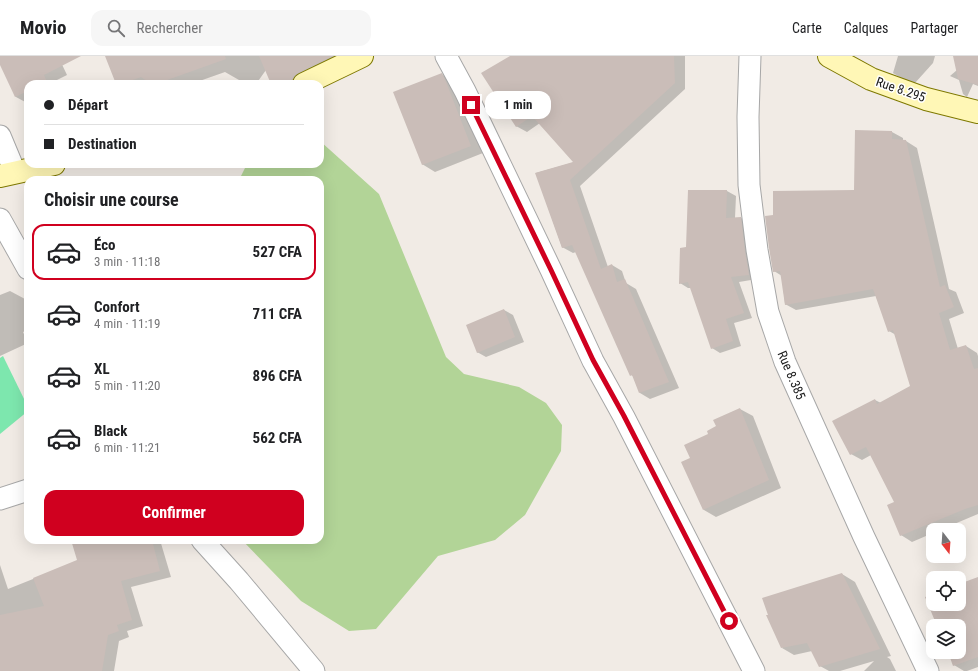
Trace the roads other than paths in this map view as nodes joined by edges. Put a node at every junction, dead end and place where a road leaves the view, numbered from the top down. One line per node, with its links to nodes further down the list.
1 (362, 56): 5 (street)
2 (446, 56): 16 (street)
3 (750, 56): 17 (street, Rue 8.385)
4 (829, 56): 6 (street, Rue 8.295)
5 (312, 80)
6 (978, 112)
7 (0, 136): 9 (street)
8 (36, 168): 9 (street)
9 (8, 174)
10 (0, 219): 11 (street)
11 (24, 262)
12 (24, 491): 13 (street)
13 (0, 499)
14 (206, 544): 15 (street)
15 (314, 671)
16 (754, 671)
17 (928, 671)

